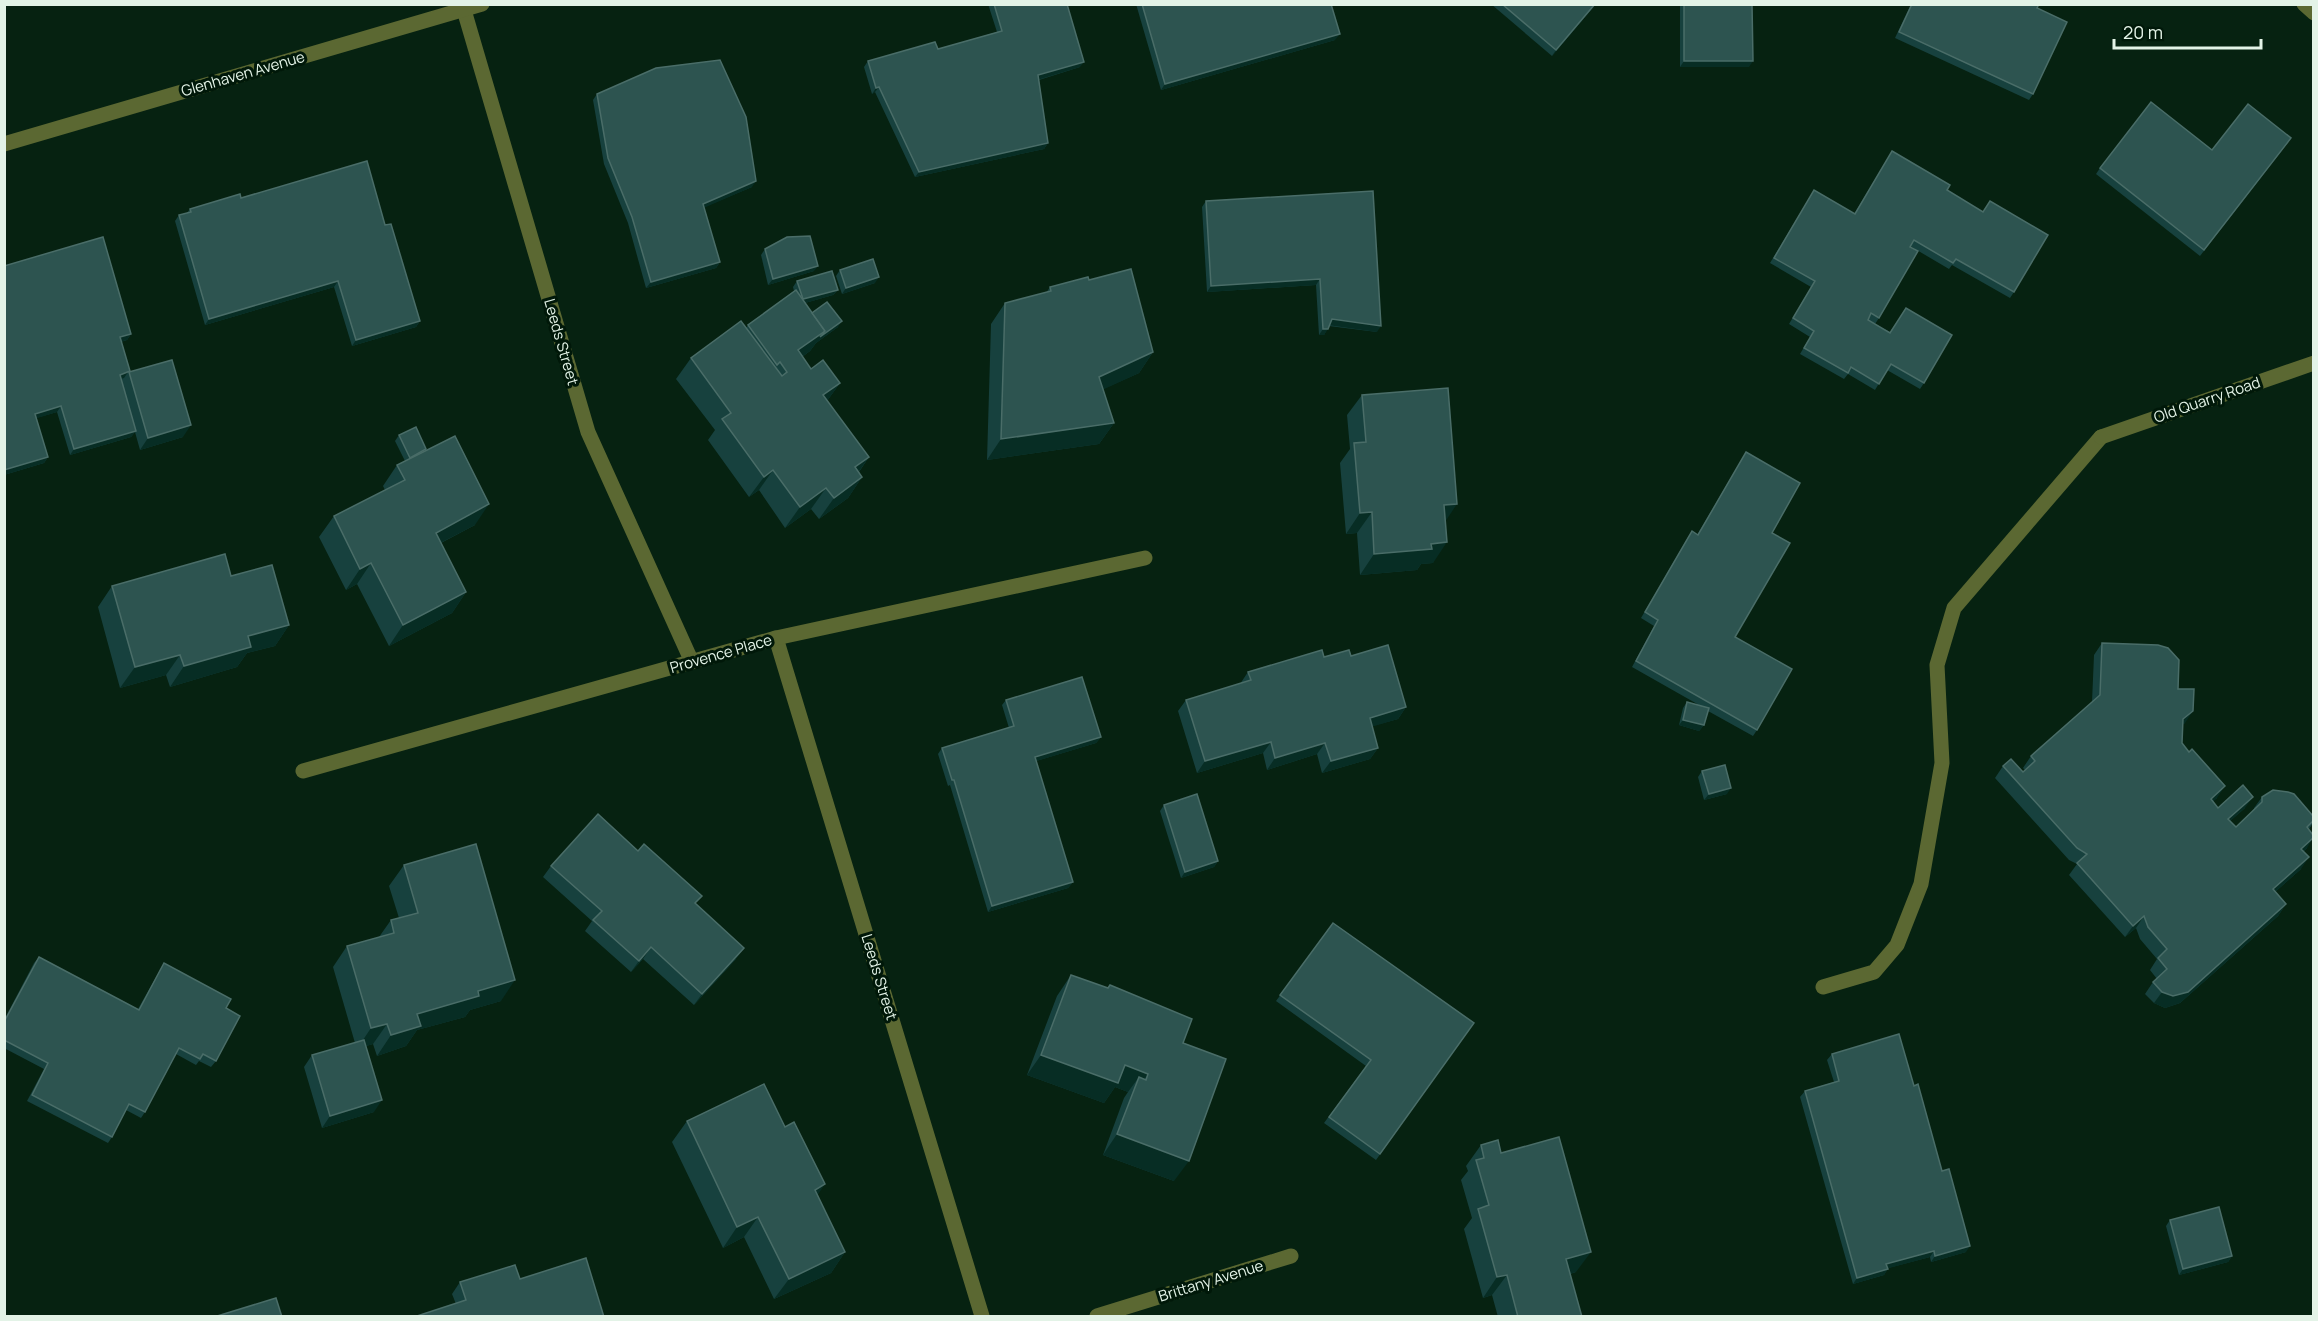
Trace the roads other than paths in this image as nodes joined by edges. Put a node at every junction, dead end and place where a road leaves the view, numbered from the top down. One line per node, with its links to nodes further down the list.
1 (482, 4): 3 (street, Glenhaven Avenue)
2 (2304, 4): 4 (street)
3 (464, 10): 5 (street, Glenhaven Avenue); 9 (street, Leeds Street)
4 (2313, 13)
5 (4, 144)
6 (2313, 363): 11 (street, Old Quarry Road)
7 (1145, 558): 8 (street, Provence Place)
8 (776, 638): 9 (street, Provence Place); 13 (street, Leeds Street)
9 (692, 662): 10 (street, Provence Place)
10 (303, 771)
11 (1823, 987)
12 (1291, 1256): 14 (street, Brittany Avenue)
13 (982, 1317)
14 (1097, 1317)

